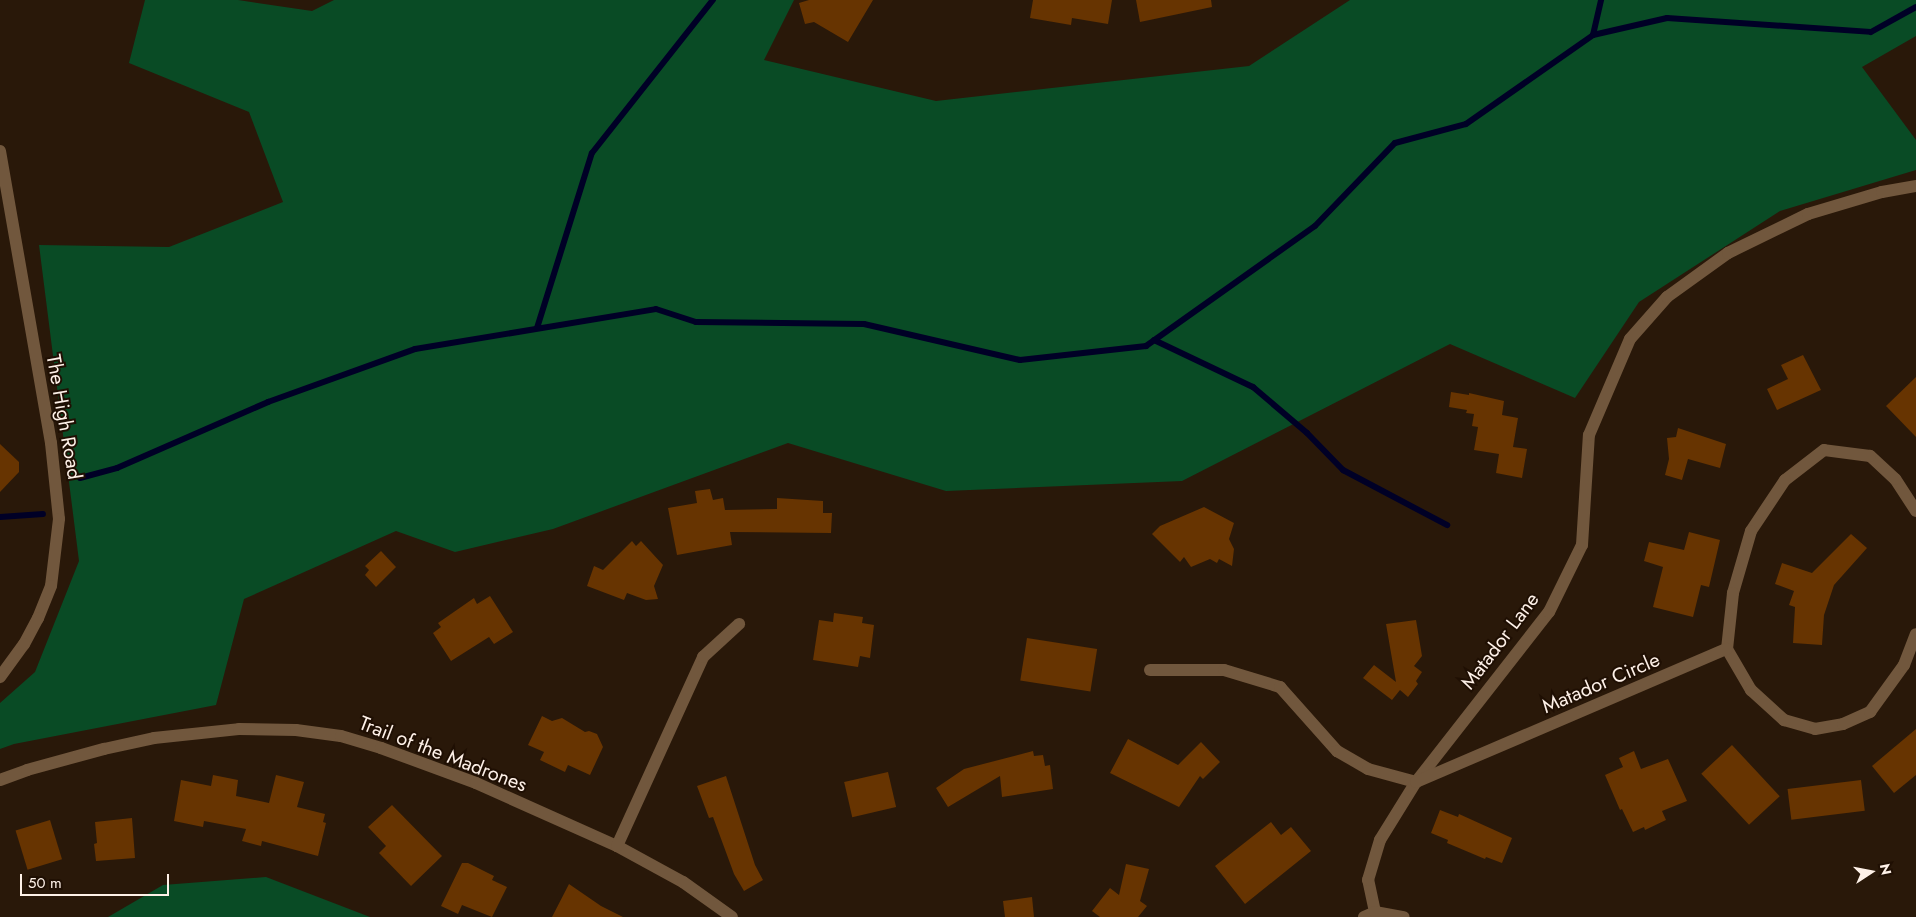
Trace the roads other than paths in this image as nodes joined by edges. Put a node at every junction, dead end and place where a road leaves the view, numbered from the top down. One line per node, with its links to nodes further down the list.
1 (0, 151): 2 (street, The High Road)
2 (2, 177): 9 (street, The High Road)
3 (1916, 186): 11 (street, Matador Lane)
4 (1916, 511): 7 (street)
5 (739, 624): 12 (street)
6 (1916, 634): 7 (street)
7 (1728, 649): 11 (street, Matador Circle)
8 (1150, 670): 11 (street)
9 (0, 677)
10 (0, 780): 12 (street, Trail of the Madrones)
11 (1416, 782): 13 (street, Matador Lane)
12 (617, 846): 14 (street, Trail of the Madrones)
13 (1370, 914): 15 (street)
14 (732, 917)
15 (1404, 917)

